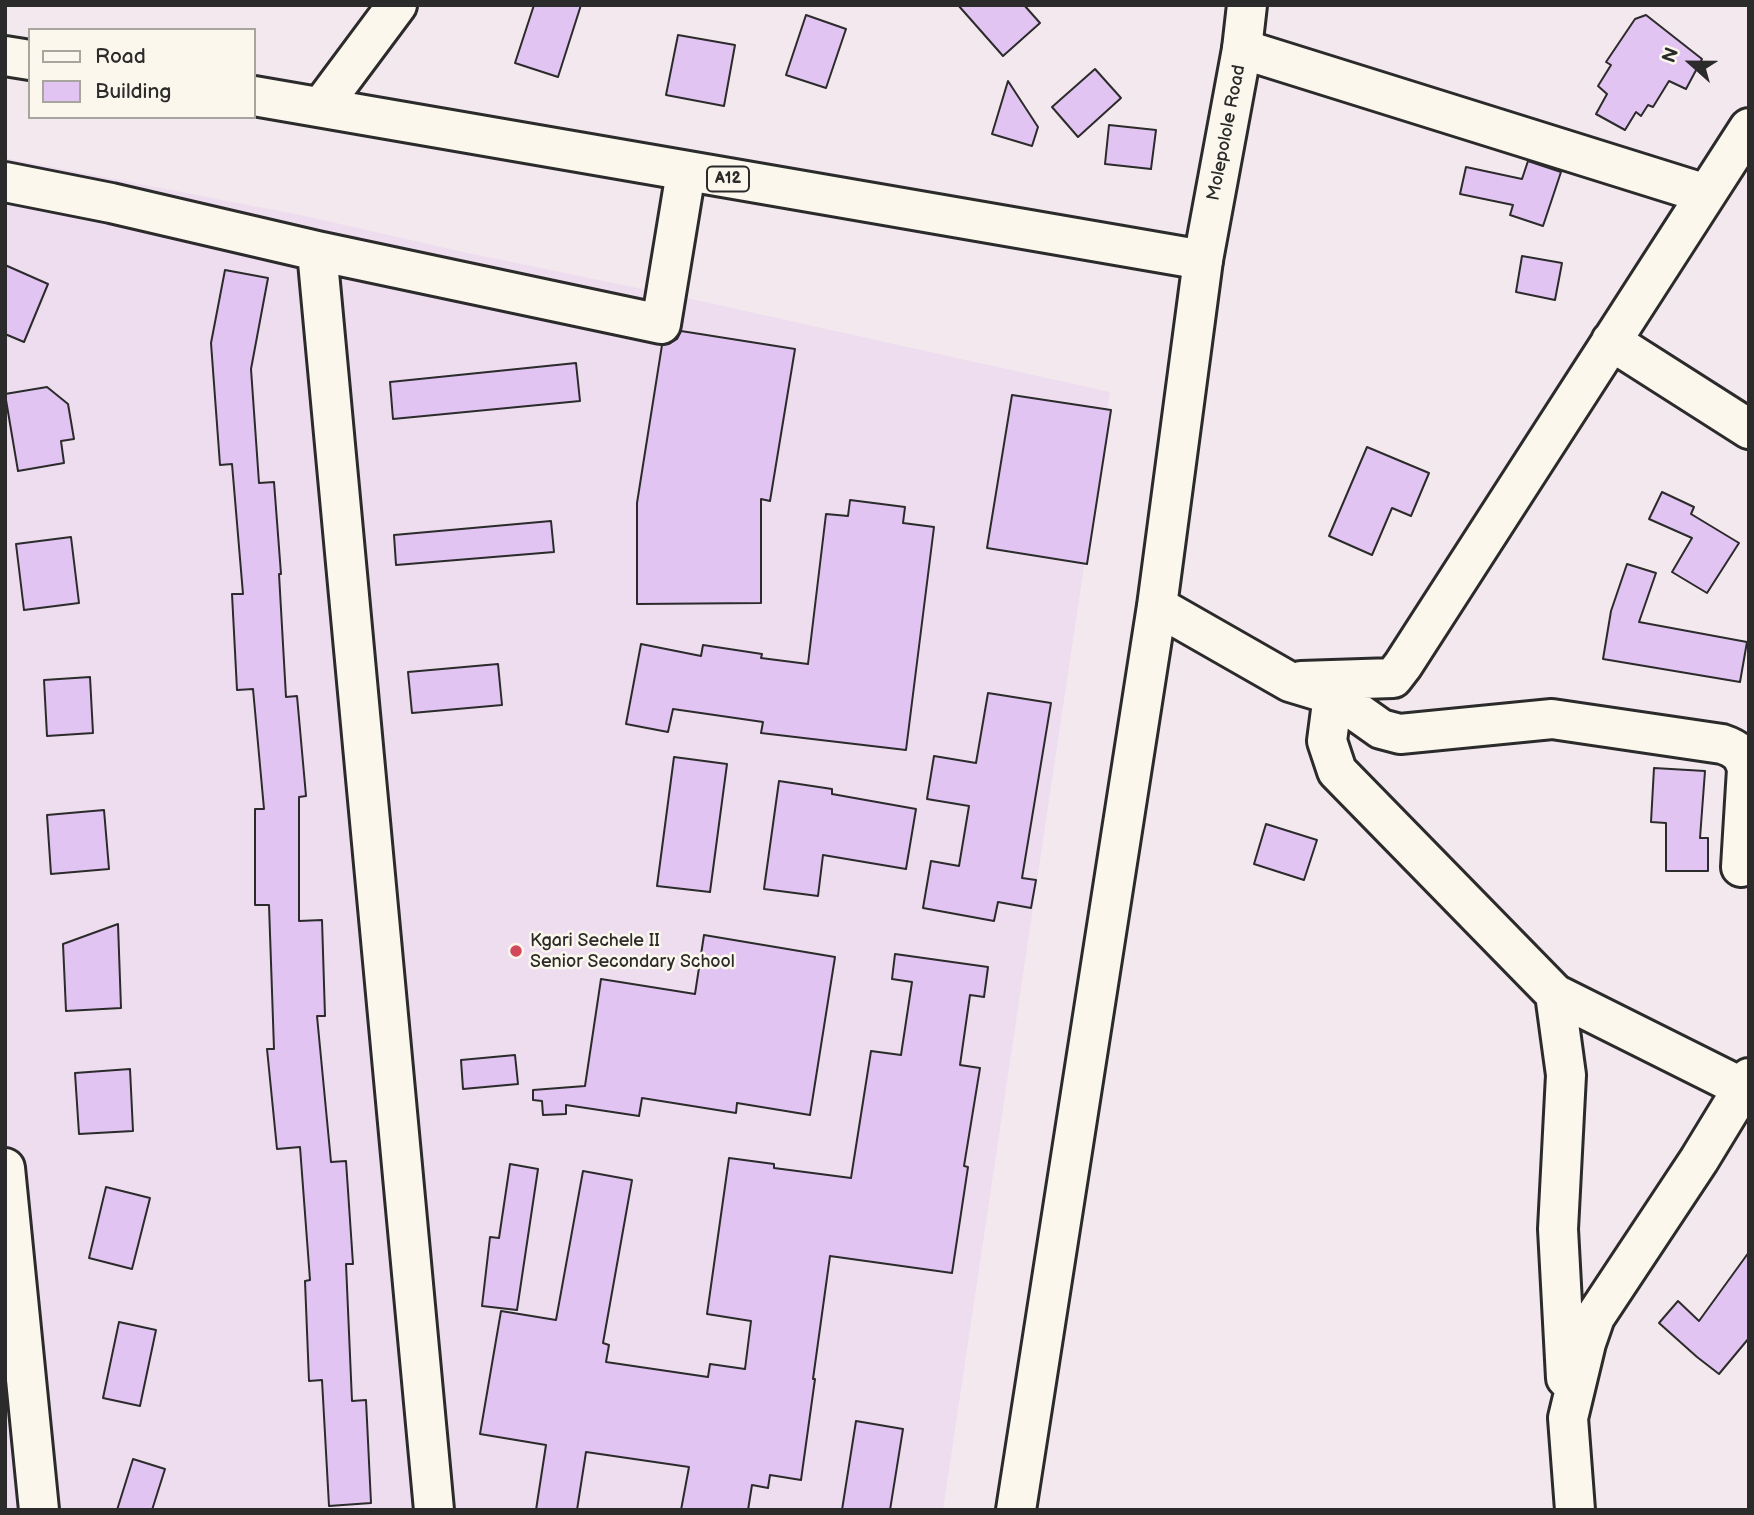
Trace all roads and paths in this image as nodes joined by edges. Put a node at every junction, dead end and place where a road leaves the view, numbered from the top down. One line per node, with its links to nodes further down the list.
1 (397, 5): 7 (street)
2 (1247, 5): 3 (street, Molepolole Road)
3 (1242, 49): 11 (street); 13 (street, Molepolole Road)
4 (5, 56): 5 (street)
5 (28, 60)
6 (256, 96): 7 (street, A12)
7 (321, 107): 9 (street, A12)
8 (1749, 128): 11 (street)
9 (687, 172): 12 (street); 13 (street, A12)
10 (5, 182): 12 (street)
11 (1706, 194): 14 (street)
12 (317, 251): 26 (street)
13 (1203, 260): 16 (street, Molepolole Road)
14 (1611, 341): 15 (street); 17 (street)
15 (1749, 429)
16 (1157, 606): 18 (street); 27 (street, Molepolole Road)
17 (1393, 678): 18 (street); 19 (street)
18 (1290, 682): 19 (street)
19 (1347, 706): 20 (street); 21 (street)
20 (1741, 867)
21 (1555, 994): 22 (street); 24 (street)
22 (1747, 1086): 24 (street)
23 (5, 1168): 25 (street)
24 (1568, 1418): 28 (street)
25 (40, 1510)
26 (434, 1510)
27 (1016, 1510)
28 (1575, 1510)

